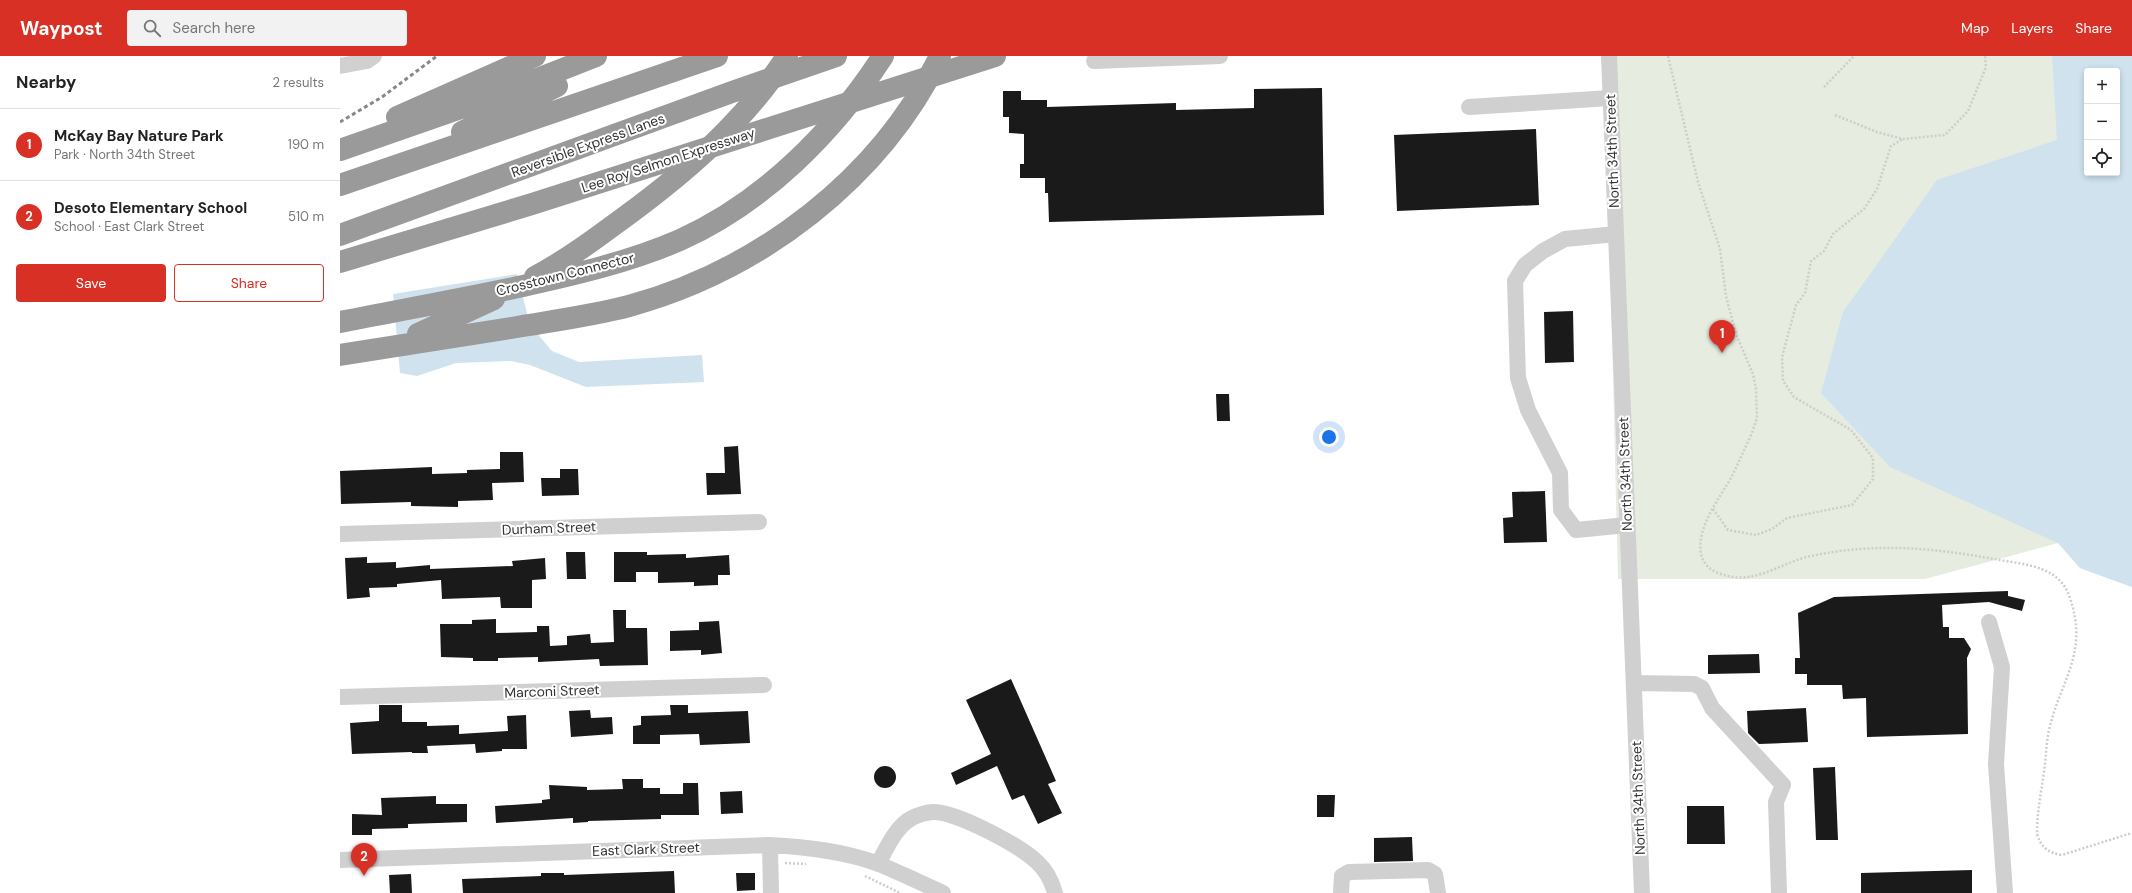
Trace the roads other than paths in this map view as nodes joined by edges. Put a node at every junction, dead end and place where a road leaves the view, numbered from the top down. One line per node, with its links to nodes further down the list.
1 (374, 56): 14 (street)
2 (535, 56): 17 (highway)
3 (596, 56): 18 (highway)
4 (610, 56): 19 (highway)
5 (717, 56): 19 (highway)
6 (787, 56): 26 (highway, bridge)
7 (836, 56): 22 (highway, Reversible Express Lanes, bridge)
8 (883, 56): 24 (highway, Crosstown Connector, bridge)
9 (940, 56): 25 (highway, bridge)
10 (995, 56): 23 (highway, Lee Roy Selmon Expressway, bridge)
11 (1220, 56): 13 (street)
12 (1608, 56): 15 (street, North 34th Street)
13 (1094, 61)
14 (340, 66)
15 (1610, 98): 16 (street); 21 (street, North 34th Street)
16 (1469, 107)
17 (340, 142)
18 (340, 150)
19 (400, 164): 20 (highway)
20 (340, 185)
21 (1616, 234): 28 (street, North 34th Street); 28 (street)
22 (340, 235)
23 (340, 262)
24 (340, 322)
25 (340, 355)
26 (340, 366)
27 (759, 522): 29 (street, Durham Street)
28 (1627, 526): 31 (street, North 34th Street)
29 (340, 534)
30 (1989, 622): 44 (street)
31 (1634, 683): 42 (street, North 34th Street); 43 (street)
32 (764, 685): 33 (street, Marconi Street)
33 (340, 697)
34 (770, 845): 35 (street, East Clark Street); 36 (street, East Clark Street); 37 (street)
35 (340, 860)
36 (878, 864): 38 (street, East Clark Street); 39 (street)
37 (771, 893)
38 (943, 893)
39 (1055, 893)
40 (1341, 893): 41 (street)
41 (1438, 893)
42 (1642, 893)
43 (1779, 893)
44 (2004, 893)

